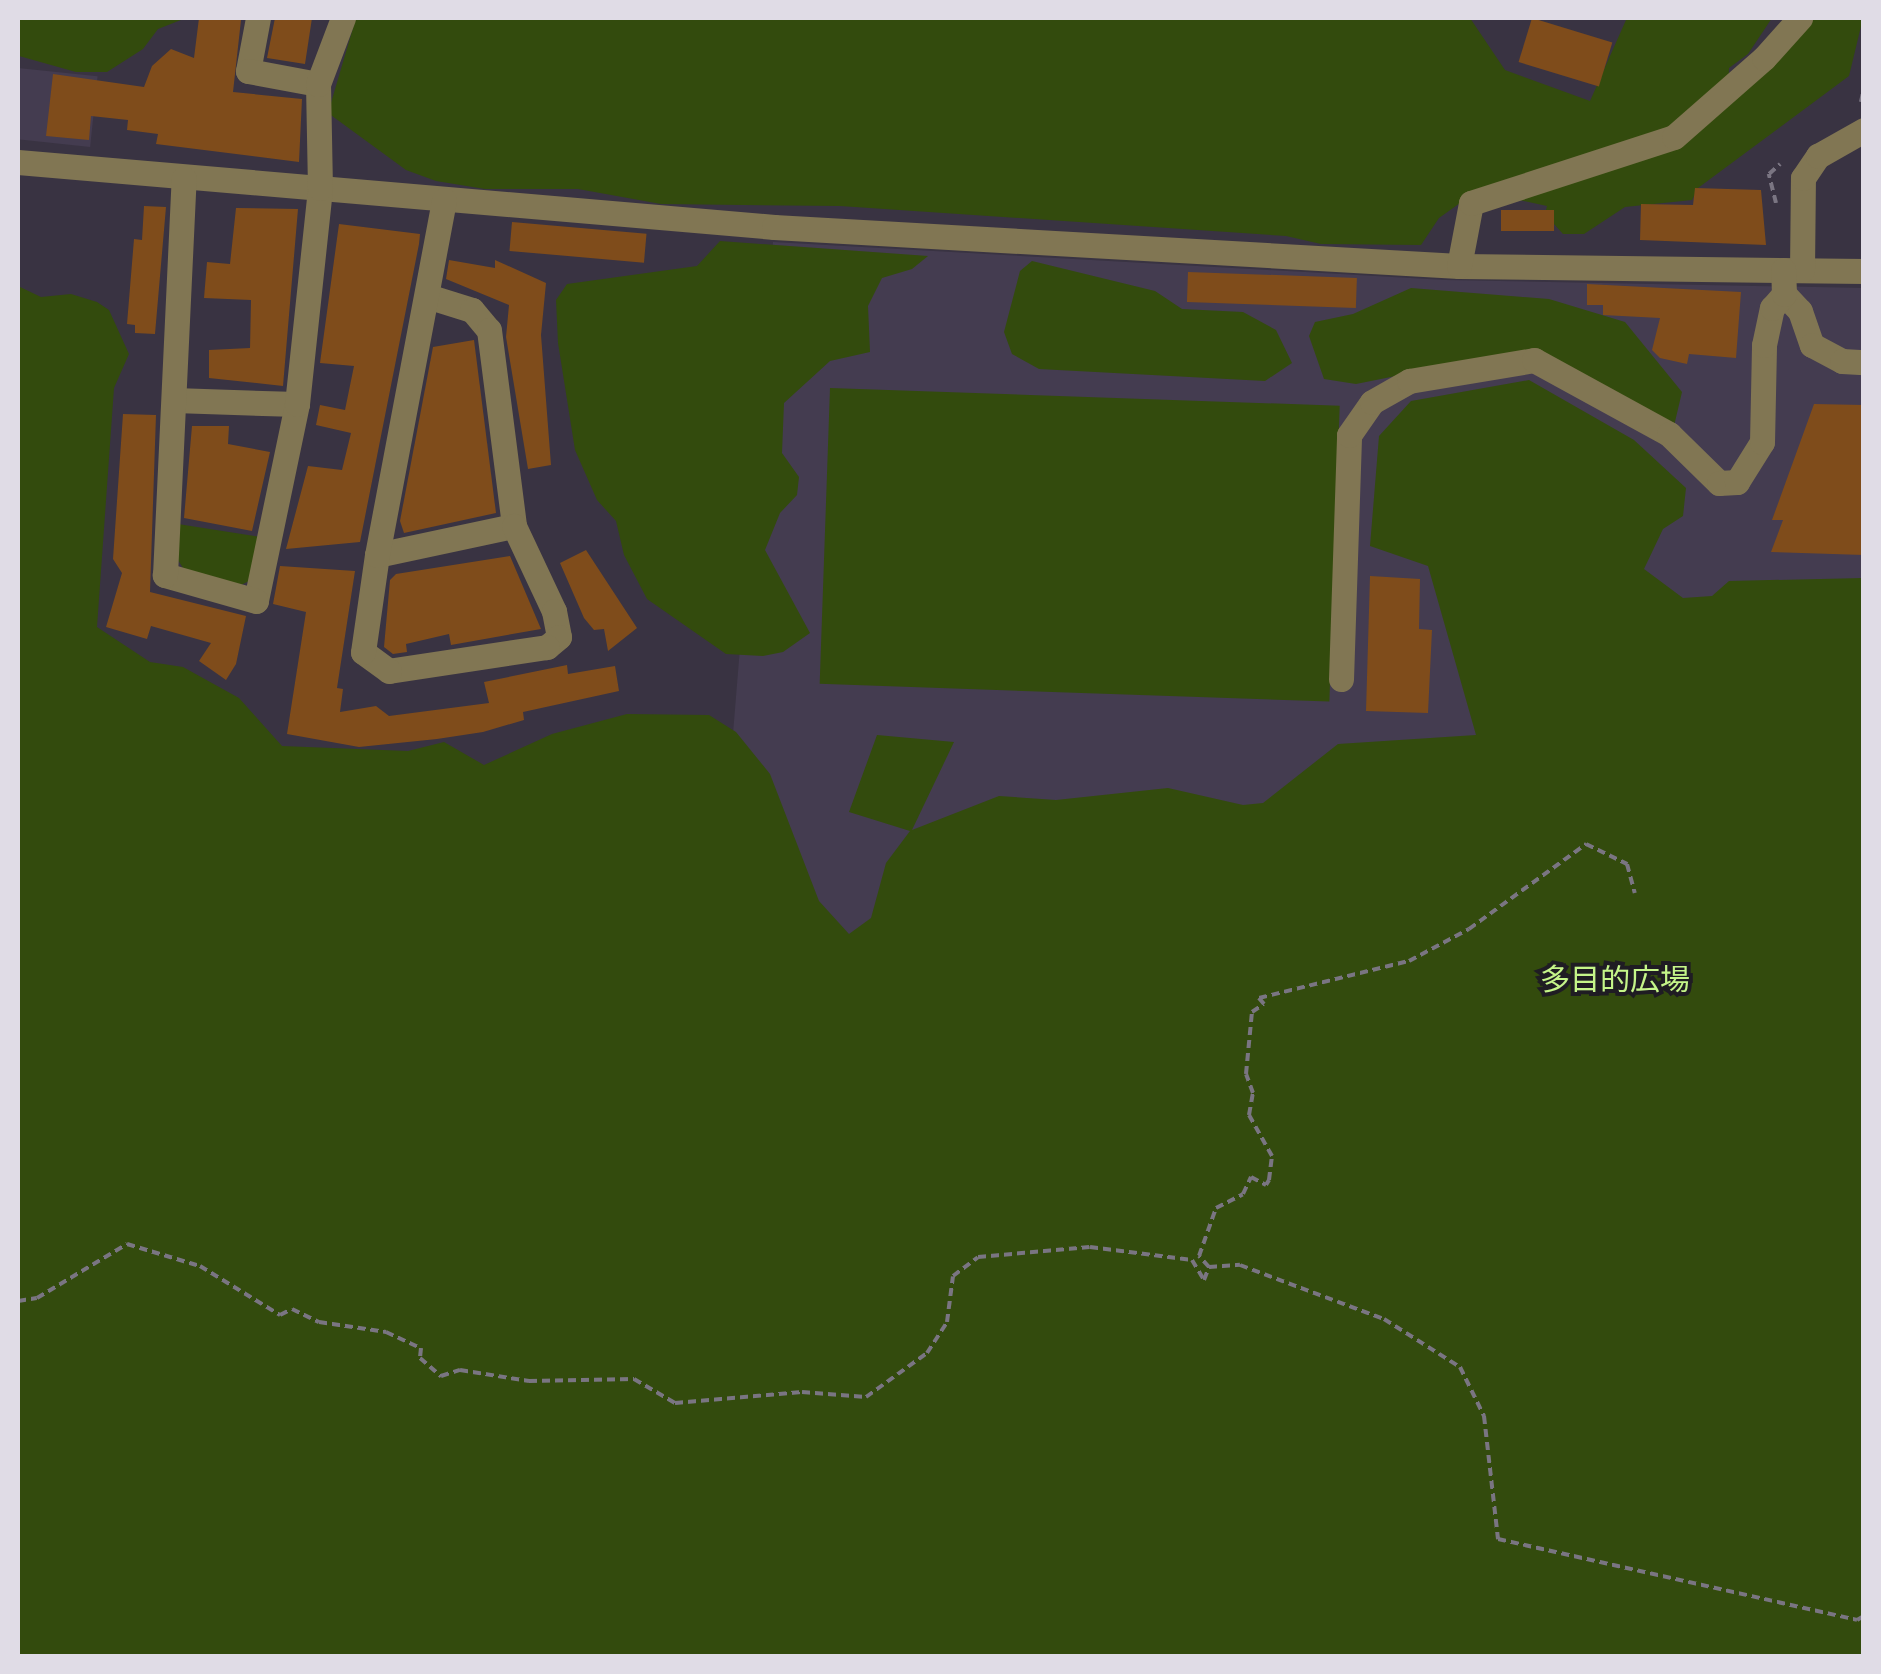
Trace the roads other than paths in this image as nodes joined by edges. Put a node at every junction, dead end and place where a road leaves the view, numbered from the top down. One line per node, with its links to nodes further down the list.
1 (258, 18): 4 (street)
2 (343, 18): 4 (street)
3 (1800, 18): 10 (street)
4 (318, 84): 8 (street)
5 (1864, 130): 12 (street)
6 (18, 162): 7 (street)
7 (184, 178): 8 (street); 15 (street)
8 (320, 188): 9 (street); 16 (street)
9 (444, 200): 10 (street); 13 (street)
10 (1459, 266): 12 (street)
11 (1864, 271): 12 (street)
12 (1789, 278): 14 (street); 19 (street)
13 (427, 296): 17 (street); 18 (street)
14 (1864, 362)
15 (174, 400): 16 (street); 16 (street)
16 (297, 404)
17 (514, 526): 18 (street); 18 (street)
18 (377, 555)
19 (1341, 679)

